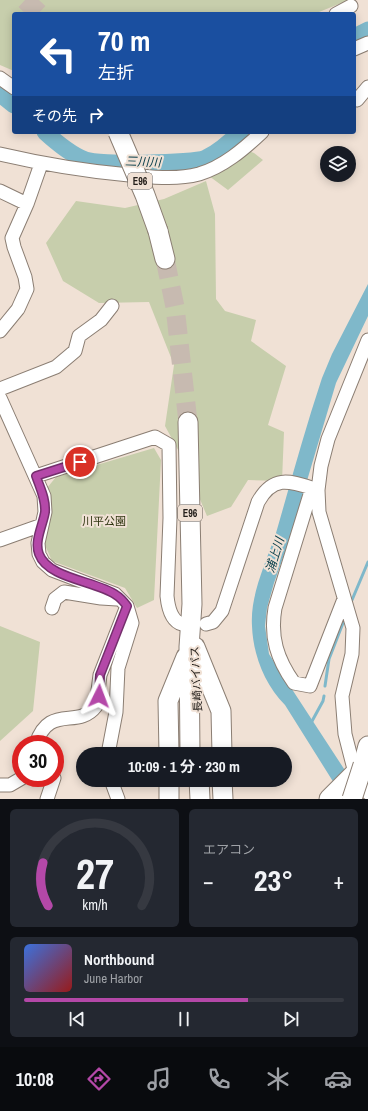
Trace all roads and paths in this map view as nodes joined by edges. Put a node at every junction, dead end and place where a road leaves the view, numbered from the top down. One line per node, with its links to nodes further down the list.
1 (351, 6): 2 (street)
2 (340, 12)
3 (368, 43): 4 (street)
4 (356, 48)
5 (0, 78): 7 (street)
6 (368, 86): 8 (street)
7 (12, 87)
8 (360, 102)
9 (119, 134): 16 (highway, E96, bridge)
10 (260, 134): 12 (street)
11 (0, 154): 12 (street)
12 (41, 164): 14 (street)
13 (0, 191): 14 (street)
14 (27, 204): 15 (street)
15 (6, 238): 18 (street)
16 (165, 259)
17 (112, 306): 20 (street)
18 (0, 331)
19 (368, 340): 24 (street)
20 (0, 389)
21 (0, 398): 23 (street)
22 (188, 422): 32 (highway, 長崎バイパス / E96)
23 (36, 476): 25 (street); 30 (street)
24 (315, 489): 27 (street); 27 (street); 31 (street)
25 (42, 525): 26 (street); 28 (street)
26 (0, 540)
27 (344, 598): 40 (street)
28 (124, 602): 29 (street); 33 (street); 35 (street)
29 (52, 608)
30 (182, 624)
31 (206, 624)
32 (192, 647): 36 (highway); 37 (highway, 長崎バイパス / E96); 38 (highway, 長崎バイパス / E96); 39 (highway)
33 (40, 735)
34 (368, 746): 40 (highway)
35 (109, 747)
36 (168, 747)
37 (190, 747)
38 (199, 747)
39 (222, 747)
40 (361, 770): 49 (street); 50 (highway); 57 (highway, bridge); 58 (highway)
41 (12, 784): 42 (street)
42 (0, 785)
43 (51, 787): 51 (street)
44 (114, 787): 52 (street)
45 (169, 787): 53 (highway)
46 (191, 787): 54 (highway)
47 (200, 787): 55 (highway)
48 (222, 787): 56 (highway)
49 (368, 793)
50 (331, 796)
51 (47, 799)
52 (118, 799)
53 (169, 799)
54 (192, 799)
55 (200, 799)
56 (222, 799)
57 (352, 799)
58 (357, 799)

